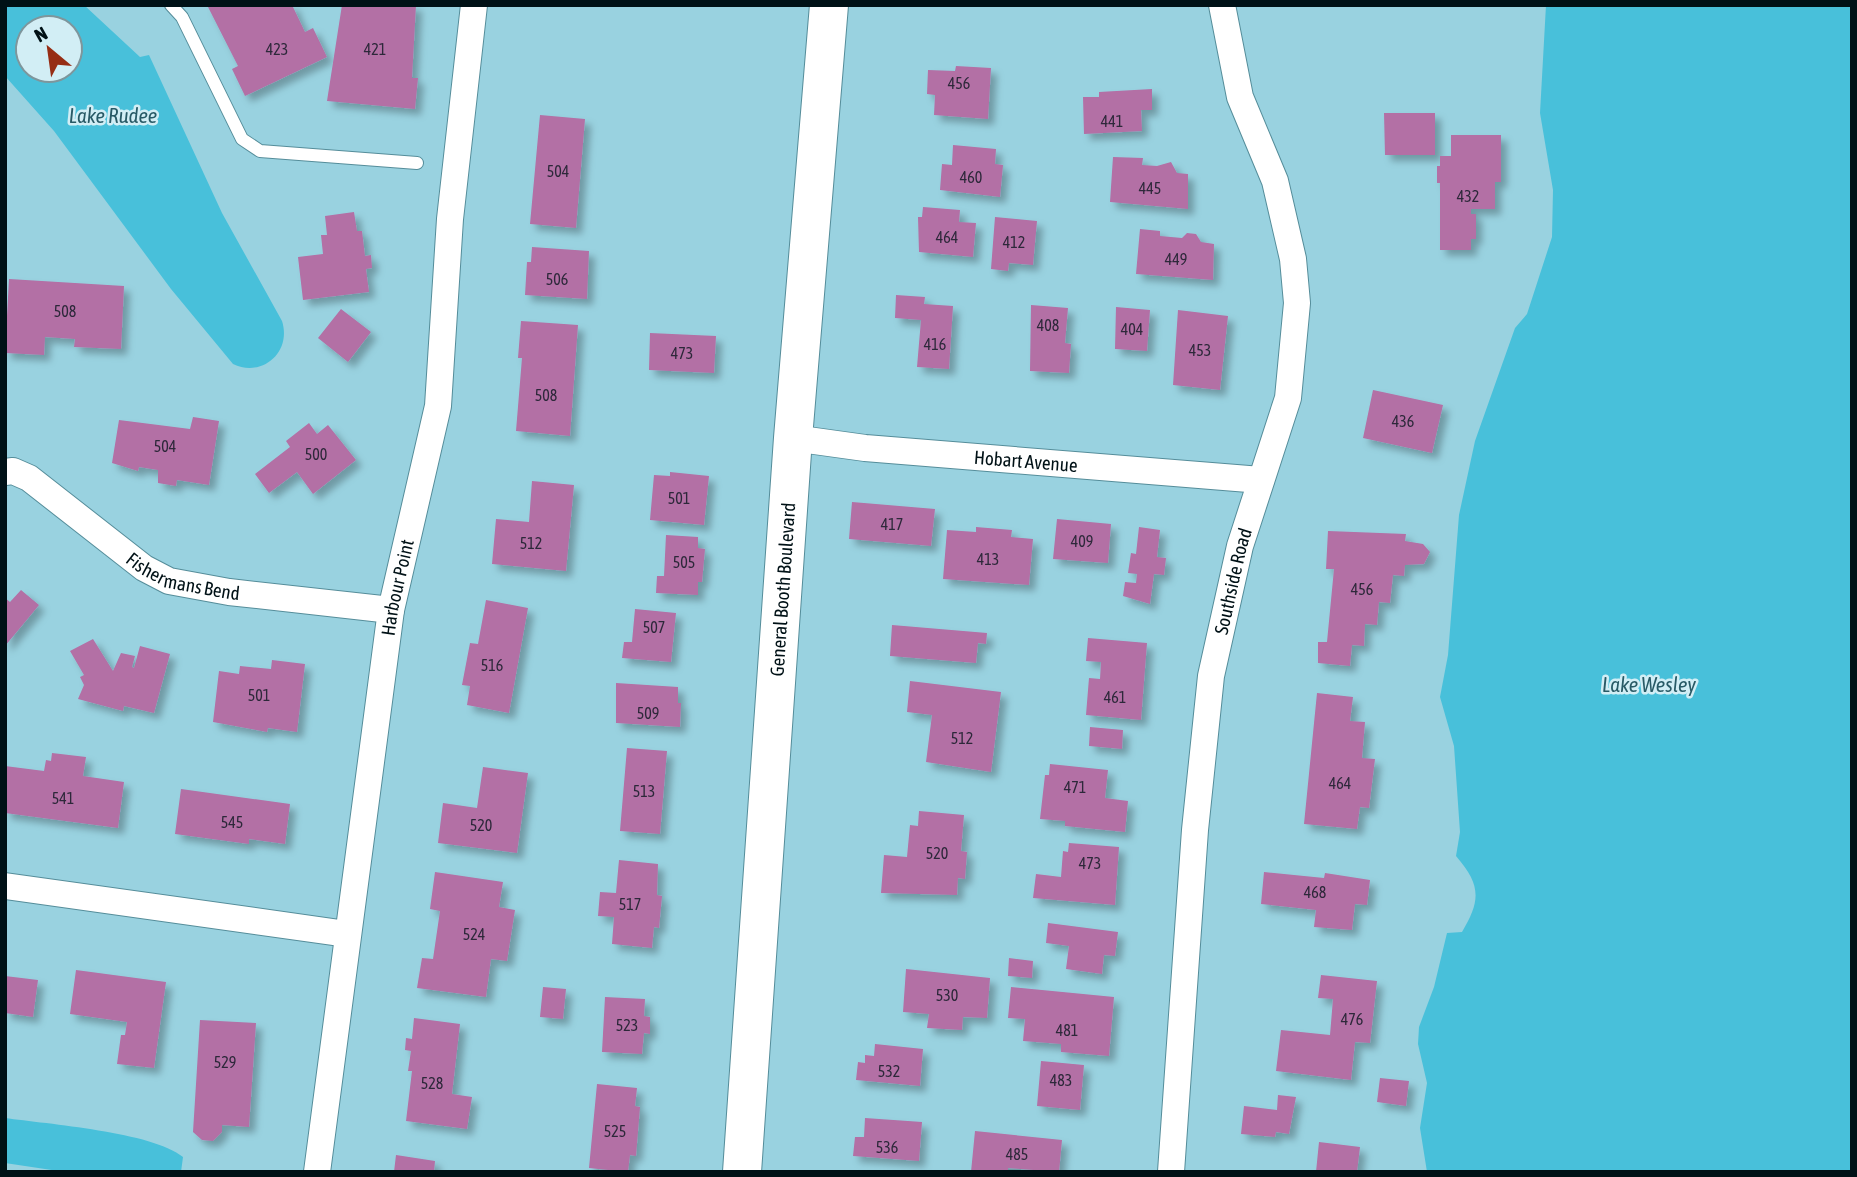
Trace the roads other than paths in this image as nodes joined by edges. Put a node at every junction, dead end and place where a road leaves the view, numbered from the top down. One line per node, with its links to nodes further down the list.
1 (171, 5): 5 (lane)
2 (474, 5): 9 (street, Harbour Point)
3 (829, 5): 6 (highway, General Booth Boulevard)
4 (1222, 5): 8 (street, Southside Road)
5 (417, 163)
6 (793, 438): 8 (street, Hobart Avenue); 13 (highway, General Booth Boulevard)
7 (5, 472): 9 (street, Fishermans Bend)
8 (1261, 480): 14 (street, Southside Road)
9 (391, 610): 11 (street, Harbour Point)
10 (5, 886): 11 (street)
11 (347, 934): 12 (street, Harbour Point)
12 (317, 1172)
13 (742, 1172)
14 (1171, 1172)

